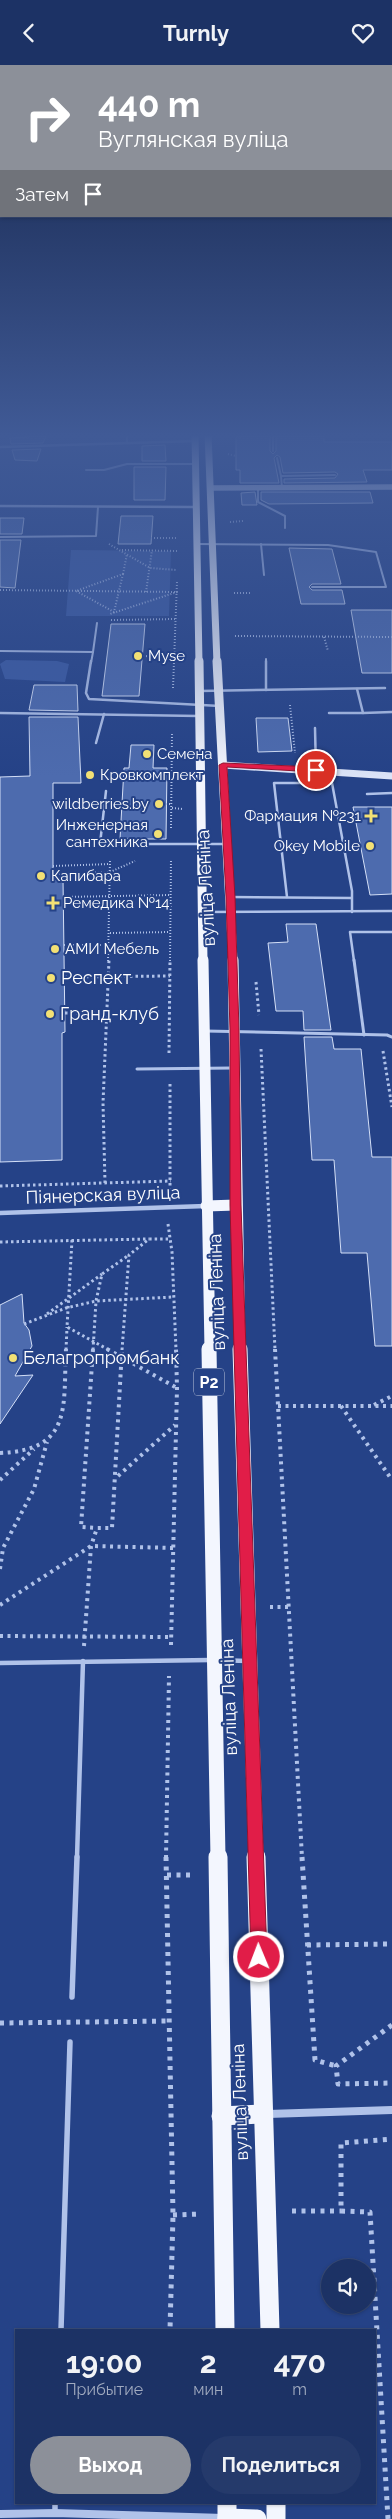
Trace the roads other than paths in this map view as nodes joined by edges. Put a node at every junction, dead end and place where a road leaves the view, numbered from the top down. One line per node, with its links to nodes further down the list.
1 (196, 548): 14 (main road, вуліца Леніна / Р2)
2 (212, 548): 15 (main road, вуліца Леніна / Р2)
3 (261, 548): 5 (lane)
4 (345, 548): 6 (lane)
5 (264, 575)
6 (312, 587)
7 (97, 623): 9 (lane)
8 (0, 651): 9 (lane)
9 (93, 652): 17 (lane)
10 (266, 659): 13 (lane)
11 (357, 689): 12 (lane); 13 (lane); 21 (lane)
12 (385, 689)
13 (266, 690): 15 (lane)
14 (199, 691): 15 (lane); 17 (main road, вуліца Леніна / Р2)
15 (219, 691): 16 (main road, вуліца Леніна / Р2)
16 (220, 706): 17 (lane); 25 (main road, вуліца Леніна / Р2)
17 (199, 711): 22 (lane); 25 (main road, вуліца Леніна / Р2)
18 (392, 712): 21 (lane)
19 (0, 713): 22 (lane)
20 (329, 713): 21 (lane)
21 (363, 713)
22 (104, 714): 24 (lane)
23 (315, 727): 26 (lane)
24 (96, 743)
25 (211, 765): 26 (street); 31 (main road, вуліца Леніна / Р2); 32 (main road, вуліца Леніна / Р2)
26 (316, 770): 27 (street)
27 (392, 776)
28 (106, 791): 31 (lane)
29 (392, 793): 30 (lane)
30 (367, 794)
31 (201, 844): 32 (lane); 37 (main road, вуліца Леніна / Р2)
32 (226, 844): 33 (main road, вуліца Леніна / Р2)
33 (230, 897): 34 (lane); 38 (main road, вуліца Леніна / Р2)
34 (288, 897): 35 (lane); 35 (lane)
35 (351, 899): 39 (lane)
36 (392, 911): 39 (lane)
37 (203, 912): 38 (lane); 42 (main road, вуліца Леніна / Р2)
38 (231, 912): 39 (lane); 41 (main road, вуліца Леніна / Р2)
39 (352, 912)
40 (392, 932): 43 (lane)
41 (235, 1030): 42 (lane); 43 (lane); 45 (main road, вуліца Леніна / Р2)
42 (204, 1031): 46 (main road, вуліца Леніна / Р2)
43 (364, 1035): 44 (lane)
44 (392, 1037)
45 (235, 1067): 46 (lane); 48 (main road, вуліца Леніна / Р2)
46 (204, 1068): 47 (lane); 49 (main road, вуліца Леніна / Р2)
47 (136, 1069)
48 (236, 1205): 49 (main road); 53 (main road, вуліца Леніна / Р2)
49 (206, 1206): 50 (street, Піянерская вуліца); 51 (main road, вуліца Леніна / Р2)
50 (0, 1213)
51 (214, 1660): 52 (lane); 53 (lane); 59 (main road, вуліца Леніна / Р2)
52 (83, 1661): 54 (lane); 55 (lane)
53 (251, 1661): 58 (main road, вуліца Леніна / Р2)
54 (0, 1663)
55 (72, 1997)
56 (70, 2043): 60 (lane)
57 (392, 2110): 58 (street)
58 (263, 2114): 59 (main road); 62 (main road, вуліца Леніна / Р2)
59 (221, 2116): 61 (main road, вуліца Леніна / Р2)
60 (61, 2329)
61 (225, 2329)
62 (270, 2329)
63 (55, 2504): 65 (lane)
64 (276, 2504): 69 (main road)
65 (55, 2513): 66 (street); 67 (street)
66 (227, 2513): 68 (main road)
67 (0, 2514)
68 (257, 2519)
69 (276, 2519)

